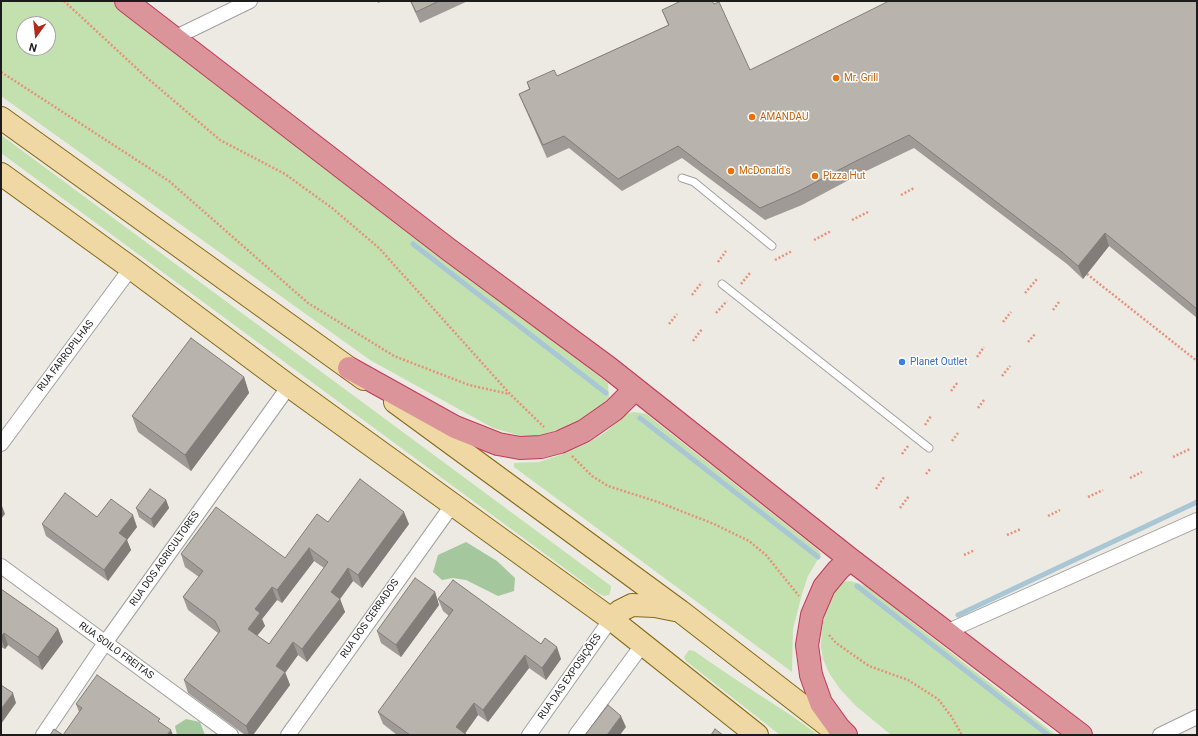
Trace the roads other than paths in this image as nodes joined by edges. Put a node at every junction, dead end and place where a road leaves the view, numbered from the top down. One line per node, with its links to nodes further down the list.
1 (126, 1): 3 (highway)
2 (250, 1): 3 (street)
3 (174, 38): 12 (highway)
4 (1, 118): 10 (main road)
5 (1, 174): 8 (main road)
6 (682, 178): 7 (lane)
7 (772, 246)
8 (131, 268): 11 (main road); 13 (street, RUA FARROPILHAS)
9 (722, 284): 14 (lane)
10 (349, 368): 12 (highway); 19 (main road)
11 (289, 386): 15 (main road); 22 (street, RUA DOS AGRICULTORES)
12 (635, 389): 17 (highway)
13 (1, 444)
14 (929, 448)
15 (453, 504): 20 (main road); 27 (street, RUA DOS CERRADOS)
16 (1197, 520): 21 (street)
17 (850, 559): 21 (highway); 32 (highway)
18 (1, 566): 22 (street, RUA SOILO FREITAS)
19 (680, 611): 20 (main road); 31 (main road)
20 (611, 619): 23 (main road); 28 (street, RUA DAS EXPOSIÇÕES)
21 (946, 632): 33 (highway)
22 (105, 643): 25 (street, RUA DOS AGRICULTORES); 26 (street, RUA SOILO FREITAS)
23 (643, 644): 29 (street); 30 (main road)
24 (1197, 717): 34 (street)
25 (43, 735)
26 (231, 735)
27 (288, 735)
28 (529, 735)
29 (576, 735)
30 (757, 735)
31 (840, 735)
32 (846, 735)
33 (1081, 735)
34 (1160, 735)

